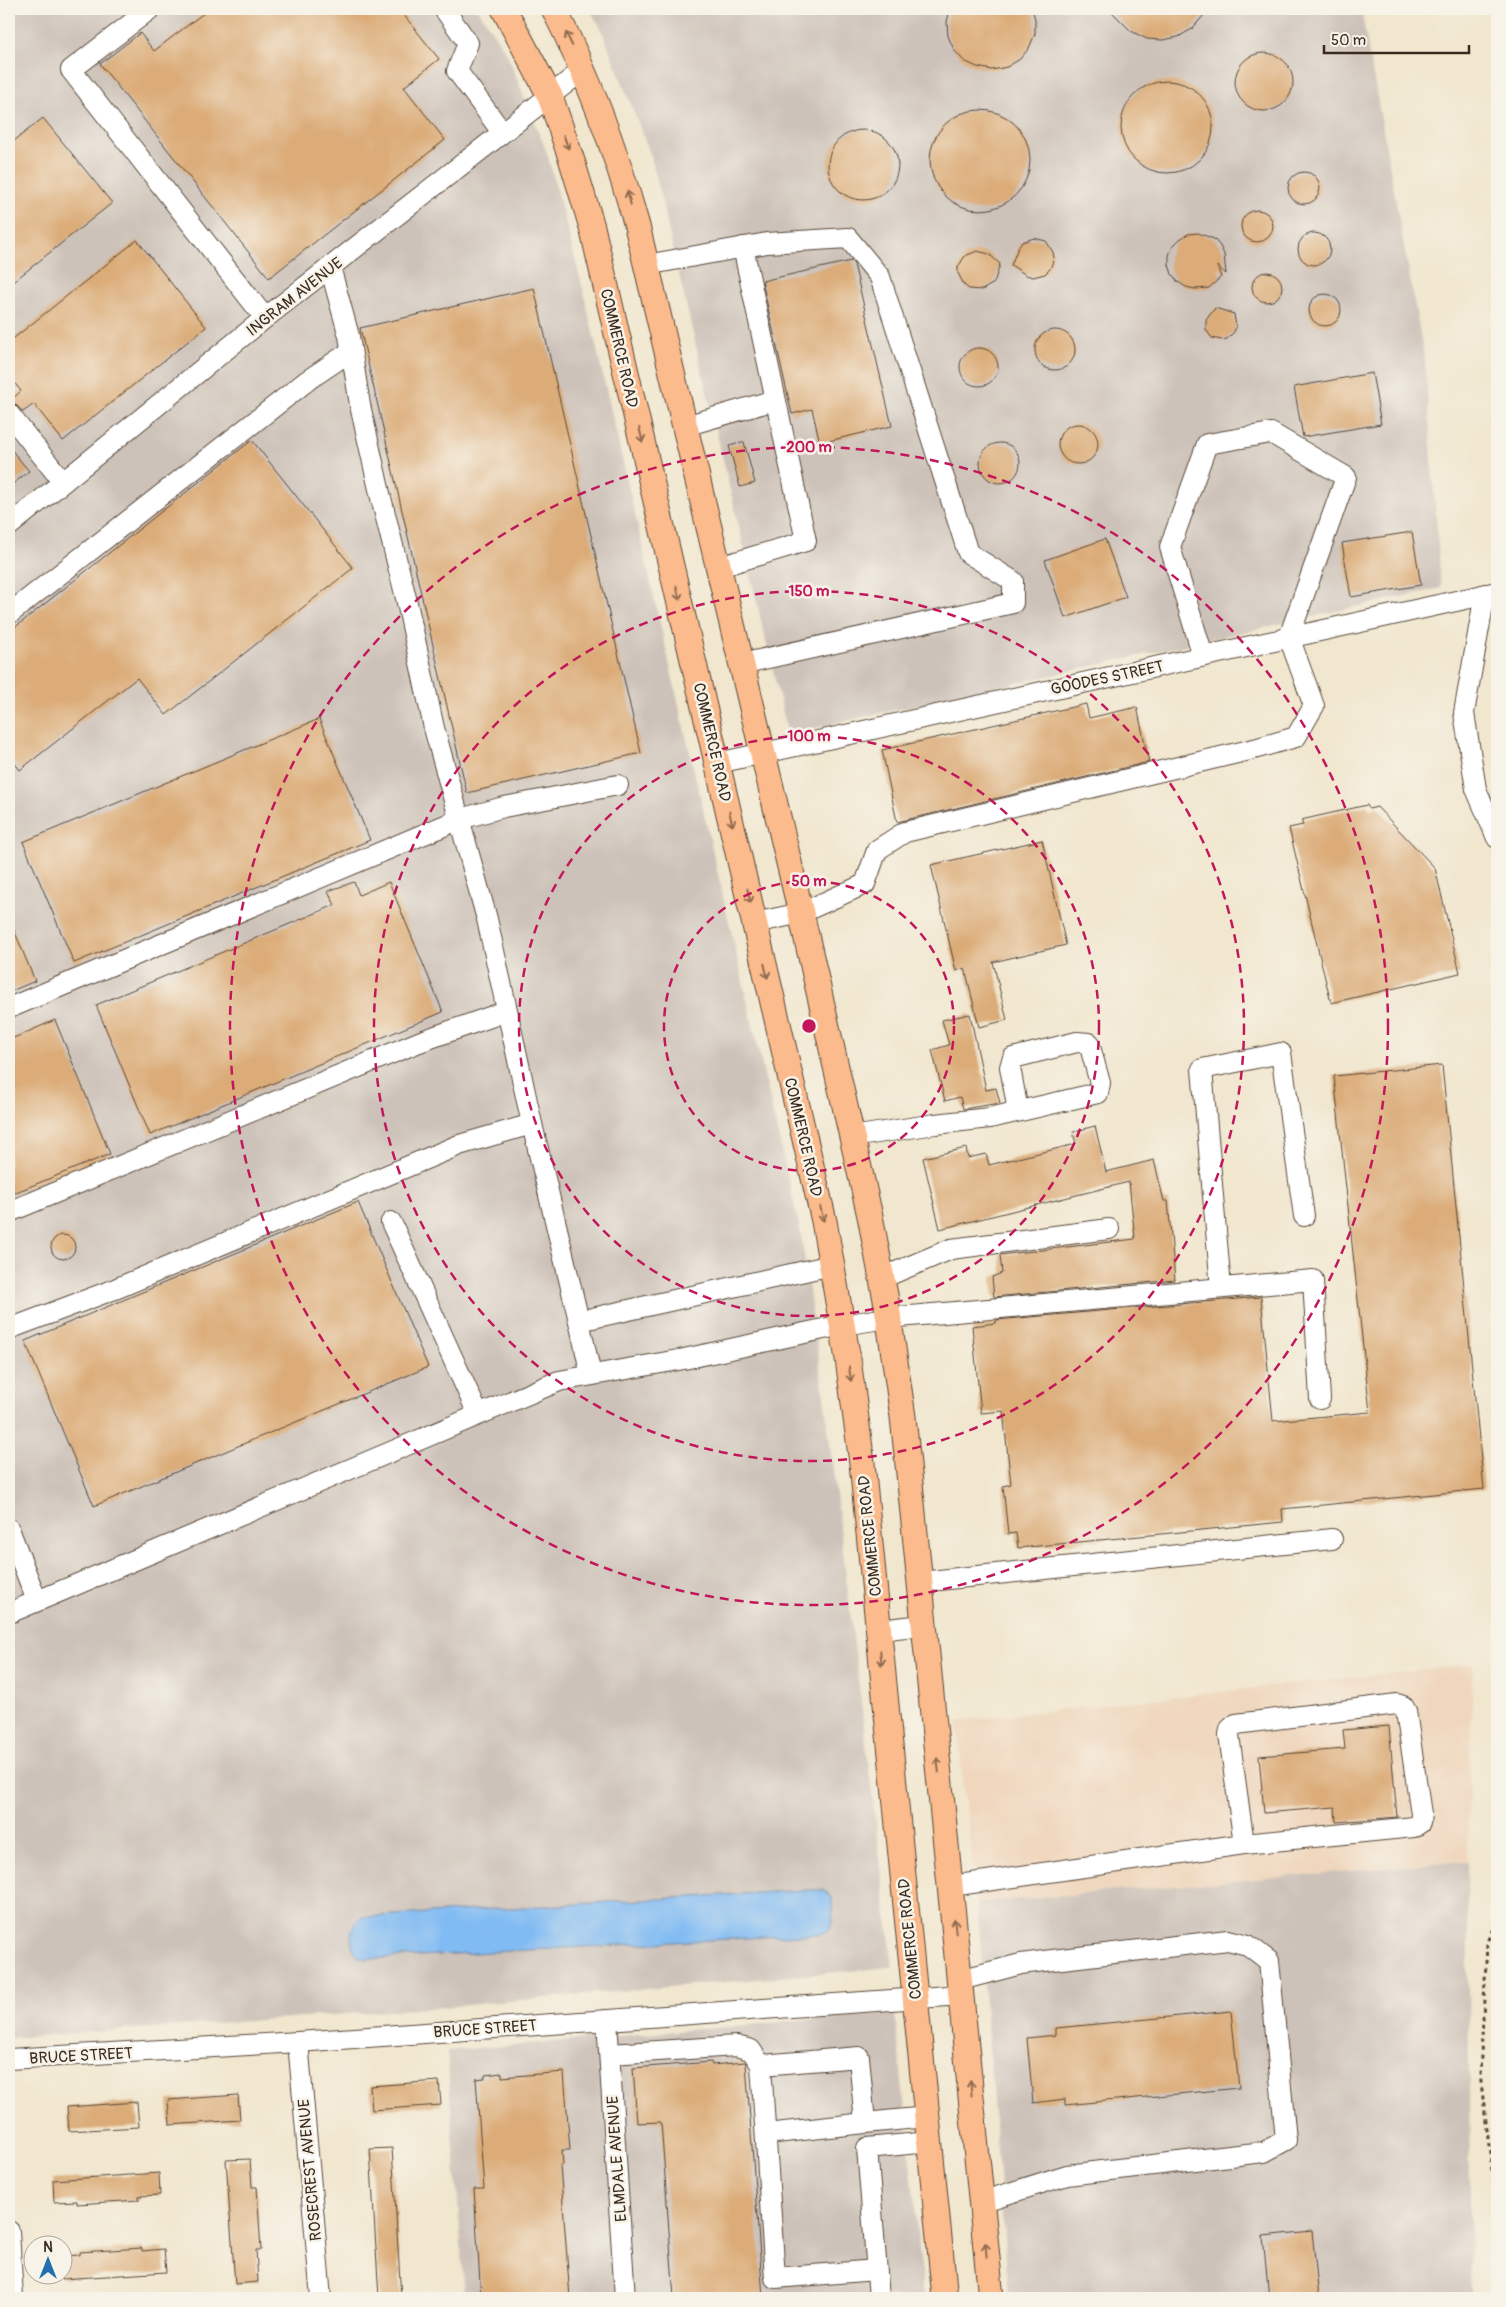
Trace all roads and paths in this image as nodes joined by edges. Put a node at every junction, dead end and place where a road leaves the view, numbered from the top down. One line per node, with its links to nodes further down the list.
1 (150, 9): 11 (street)
2 (444, 9): 7 (street)
3 (504, 9): 6 (main road, COMMERCE ROAD)
4 (554, 9): 5 (main road, one-way to 4)
5 (583, 70): 6 (street, INGRAM AVENUE); 9 (main road, one-way to 5)
6 (550, 96): 7 (street, INGRAM AVENUE); 25 (main road, COMMERCE ROAD, one-way to 25)
7 (502, 132): 10 (street, INGRAM AVENUE)
8 (743, 247): 9 (street); 13 (street); 23 (street)
9 (646, 264): 15 (main road)
10 (330, 267): 11 (street, INGRAM AVENUE); 12 (street)
11 (265, 318): 16 (street, INGRAM AVENUE)
12 (351, 351): 20 (street); 27 (street)
13 (776, 400): 15 (street); 18 (street)
14 (9, 414): 16 (street)
15 (685, 426): 18 (main road)
16 (63, 482): 17 (street, INGRAM AVENUE)
17 (9, 526)
18 (719, 567): 23 (main road)
19 (1491, 593): 21 (street, GOODES STREET); 28 (street)
20 (9, 614)
21 (1289, 638): 22 (street, GOODES STREET); 22 (street); 29 (street)
22 (1203, 656): 24 (street, GOODES STREET)
23 (741, 664): 24 (main road)
24 (762, 753): 25 (street, GOODES STREET); 29 (main road)
25 (718, 763): 30 (main road, COMMERCE ROAD, one-way to 30)
26 (618, 785): 27 (street)
27 (460, 819): 31 (street); 32 (street)
28 (1497, 838)
29 (801, 913): 30 (street); 35 (main road)
30 (755, 923): 40 (main road, COMMERCE ROAD, one-way to 40)
31 (9, 1008)
32 (507, 1011): 34 (street); 36 (street)
33 (1018, 1111): 33 (street); 35 (street)
34 (532, 1124): 44 (street); 46 (street)
35 (852, 1137): 41 (main road)
36 (9, 1212)
37 (1304, 1216): 42 (street)
38 (391, 1222): 49 (street)
39 (1109, 1229): 41 (street)
40 (832, 1265): 44 (street); 45 (main road, COMMERCE ROAD)
41 (882, 1278): 43 (main road)
42 (1221, 1288): 43 (street); 48 (street)
43 (888, 1318): 45 (street); 52 (main road)
44 (579, 1321): 47 (street)
45 (842, 1325): 47 (street); 56 (main road, COMMERCE ROAD, one-way to 56)
46 (9, 1329)
47 (591, 1375): 49 (street)
48 (1320, 1399)
49 (478, 1414): 53 (street)
50 (9, 1529): 53 (street)
51 (1332, 1539): 52 (street)
52 (920, 1582): 55 (main road)
53 (37, 1601): 54 (street)
54 (9, 1613)
55 (924, 1625): 56 (street); 58 (main road, one-way to 55)
56 (878, 1630): 61 (main road, COMMERCE ROAD, one-way to 61)
57 (1244, 1844): 57 (street); 58 (street)
58 (951, 1886): 60 (main road, one-way to 58)
59 (1497, 1922): 72 (path)
60 (961, 1988): 61 (street, BRUCE STREET); 71 (main road, one-way to 60); 71 (street, BRUCE STREET)
61 (915, 1998): 62 (street, BRUCE STREET); 67 (main road, COMMERCE ROAD)
62 (607, 2020): 63 (street, BRUCE STREET); 64 (street, ELMDALE AVENUE)
63 (298, 2042): 65 (street, BRUCE STREET); 76 (street, ROSECREST AVENUE)
64 (610, 2054): 66 (street); 77 (street, ELMDALE AVENUE)
65 (9, 2059)
66 (761, 2065): 68 (street); 69 (street)
67 (927, 2117): 68 (street); 70 (main road, COMMERCE ROAD)
68 (865, 2123): 69 (street)
69 (767, 2134): 74 (street)
70 (929, 2142): 74 (street); 79 (main road, COMMERCE ROAD)
71 (981, 2202): 80 (main road, one-way to 71)
72 (1497, 2210)
73 (9, 2231): 75 (street)
74 (876, 2270): 78 (street)
75 (13, 2298)
76 (321, 2298)
77 (626, 2298)
78 (879, 2298)
79 (945, 2298)
80 (991, 2298)

